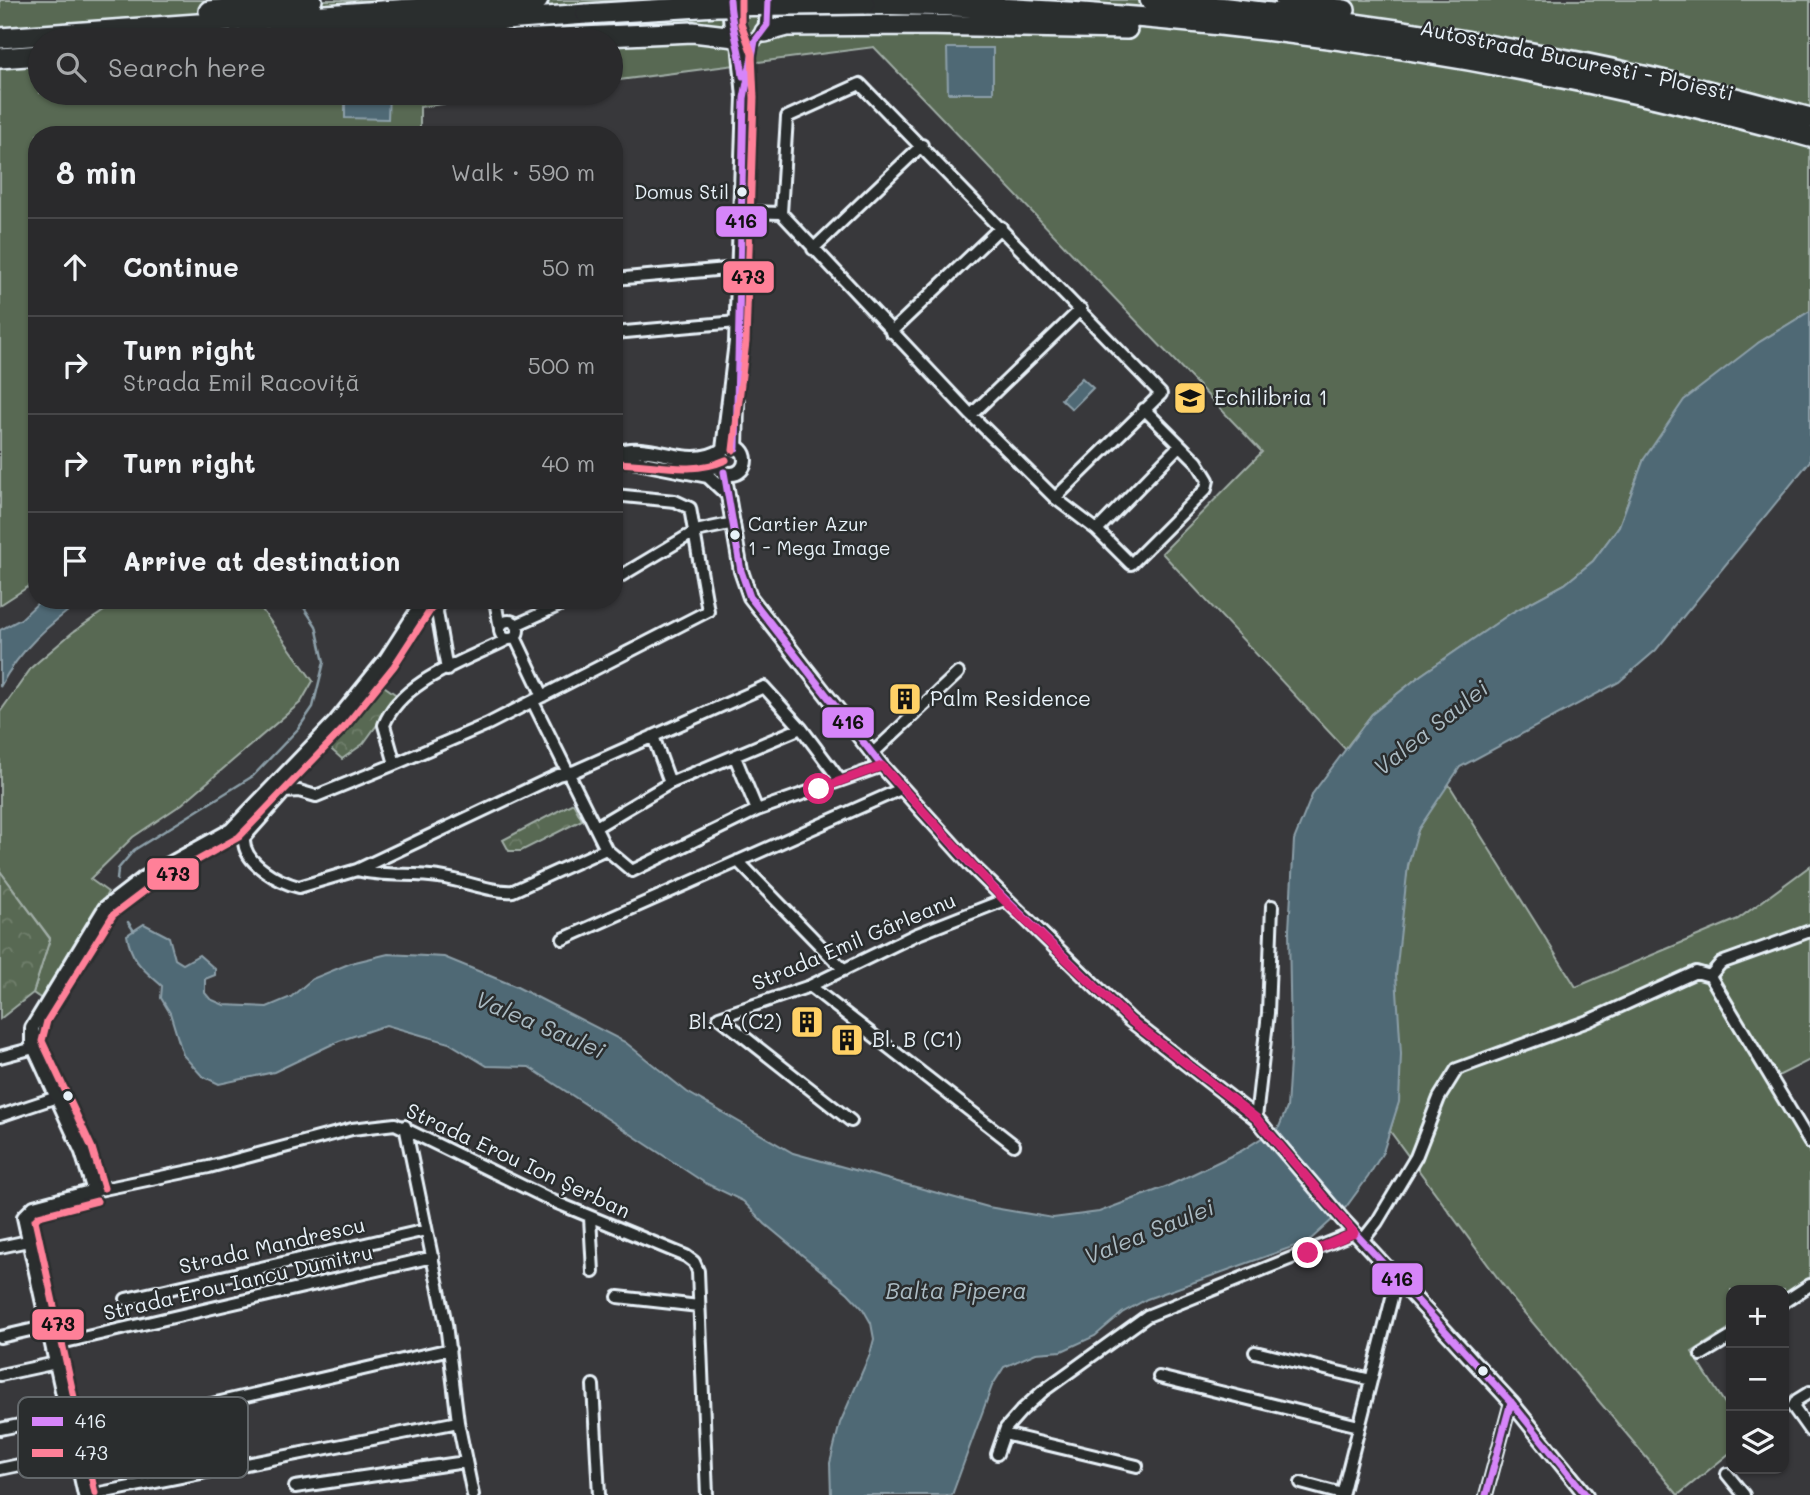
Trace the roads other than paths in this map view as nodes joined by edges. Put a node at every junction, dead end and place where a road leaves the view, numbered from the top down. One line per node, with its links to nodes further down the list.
1 (312, 0): 7 (highway)
2 (538, 0): 8 (highway)
3 (730, 0): 14 (street)
4 (768, 0): 12 (street)
5 (1150, 0): 18 (highway, Autostrada Bucuresti - Ploiesti)
6 (1285, 0): 18 (highway)
7 (74, 28)
8 (136, 28)
9 (402, 28): 15 (highway, Autostrada Bucuresti - Ploiesti, bridge)
10 (623, 35): 14 (highway)
11 (28, 36): 13 (highway)
12 (760, 36): 14 (street); 15 (highway); 19 (street)
13 (0, 38)
14 (737, 39): 19 (street)
15 (1386, 46): 21 (highway, Autostrada Bucuresti - Ploiesti)
16 (28, 56): 17 (highway)
17 (0, 58)
18 (1557, 58): 20 (highway, Autostrada Bucuresti - Ploiesti)
19 (744, 98): 23 (street)
20 (1810, 118)
21 (1810, 136)
22 (922, 145): 24 (street); 25 (street); 26 (street)
23 (739, 212): 24 (street); 27 (street)
24 (777, 213): 26 (street)
25 (1001, 227): 29 (street); 32 (street)
26 (813, 249): 32 (street)
27 (738, 268): 28 (street); 30 (street)
28 (623, 278)
29 (1081, 309): 33 (street); 34 (street)
30 (737, 322): 31 (street); 36 (street)
31 (623, 332)
32 (891, 332): 34 (street)
33 (1144, 409): 35 (street); 42 (street)
34 (971, 415): 42 (street)
35 (1179, 446): 45 (street); 45 (street)
36 (727, 449): 37 (street); 40 (street); 40 (street)
37 (623, 452)
38 (623, 454): 40 (street)
39 (623, 459): 43 (street)
40 (726, 471): 43 (street)
41 (623, 498): 46 (street)
42 (1055, 498): 45 (street)
43 (730, 500): 44 (street)
44 (734, 523): 46 (street); 60 (street)
45 (1097, 530)
46 (696, 531): 47 (street); 57 (street)
47 (623, 574)
48 (418, 609): 80 (street)
49 (438, 609): 55 (street)
50 (497, 609): 53 (street)
51 (551, 609): 52 (street)
52 (516, 625): 53 (street); 54 (street)
53 (500, 629): 54 (street)
54 (511, 638): 55 (street); 57 (street)
55 (447, 670): 62 (street)
56 (958, 673): 60 (street)
57 (538, 699): 62 (street); 64 (street)
58 (801, 728): 59 (street); 61 (street); 65 (street)
59 (653, 736): 64 (street); 66 (street)
60 (872, 754): 63 (street)
61 (735, 757): 66 (street); 68 (street)
62 (395, 764): 72 (street)
63 (882, 766): 65 (street); 67 (street)
64 (568, 772): 69 (street); 72 (street)
65 (840, 780): 68 (street)
66 (670, 783): 69 (street)
67 (901, 789): 71 (street); 73 (street)
68 (757, 810): 70 (street)
69 (596, 827): 70 (street)
70 (606, 849): 72 (street)
71 (738, 861): 76 (street); 77 (street)
72 (357, 870)
73 (1004, 900): 77 (street, Strada Emil Gârleanu); 84 (street)
74 (1272, 906): 84 (street)
75 (1810, 931): 78 (street)
76 (563, 939)
77 (844, 970): 79 (street, Strada Emil Gârleanu)
78 (1710, 976): 87 (street); 92 (street)
79 (810, 986): 85 (street, Strada Emil Gârleanu); 88 (street)
80 (34, 1048): 81 (street); 82 (street)
81 (0, 1057)
82 (57, 1097): 83 (street); 89 (street)
83 (0, 1116)
84 (1256, 1118): 92 (street)
85 (850, 1121)
86 (405, 1126): 89 (street, Strada Erou Ion Șerban); 90 (street, Strada Erou Ion Șerban); 91 (street)
87 (1809, 1141)
88 (1014, 1146)
89 (94, 1191): 93 (street)
90 (590, 1217): 96 (street); 102 (street, Strada Erou Ion Șerban)
91 (426, 1230): 95 (street); 100 (street, Strada Mandrescu)
92 (1358, 1237): 97 (street); 125 (street)
93 (28, 1241): 94 (street); 103 (street)
94 (0, 1247)
95 (433, 1257): 106 (street, Strada Erou Iancu Dumitru); 107 (street)
96 (593, 1272)
97 (1397, 1278): 113 (street); 118 (street)
98 (1810, 1285): 101 (street)
99 (618, 1297): 102 (street)
100 (126, 1298)
101 (1789, 1299)
102 (699, 1306): 141 (street, Strada Erou Ion Șerban)
103 (48, 1326): 104 (street); 106 (street)
104 (0, 1337)
105 (1726, 1340): 109 (street)
106 (52, 1345): 110 (street)
107 (450, 1349): 117 (street); 120 (street)
108 (1255, 1352): 113 (street)
109 (1701, 1355)
110 (56, 1363): 111 (street); 116 (street)
111 (0, 1375)
112 (1159, 1377): 122 (street)
113 (1371, 1380): 122 (street)
114 (593, 1385): 140 (street)
115 (1810, 1392): 119 (street)
116 (64, 1397)
117 (242, 1397)
118 (1511, 1402): 142 (street); 143 (street)
119 (1789, 1402): 124 (street)
120 (458, 1422): 127 (street); 128 (street)
121 (18, 1425): 123 (street)
122 (1359, 1426): 137 (street)
123 (0, 1429)
124 (1810, 1432)
125 (1004, 1434): 126 (street); 130 (street)
126 (997, 1454)
127 (465, 1462): 136 (street); 139 (street)
128 (248, 1463)
129 (18, 1465): 131 (street)
130 (1137, 1466)
131 (0, 1469)
132 (1727, 1474): 144 (street)
133 (83, 1478): 138 (street)
134 (174, 1478): 138 (street)
135 (1301, 1483): 137 (street)
136 (295, 1486)
137 (1342, 1494)
138 (88, 1495)
139 (473, 1495)
140 (599, 1495)
141 (707, 1495)
142 (1486, 1495)
143 (1586, 1495)
144 (1744, 1495)

